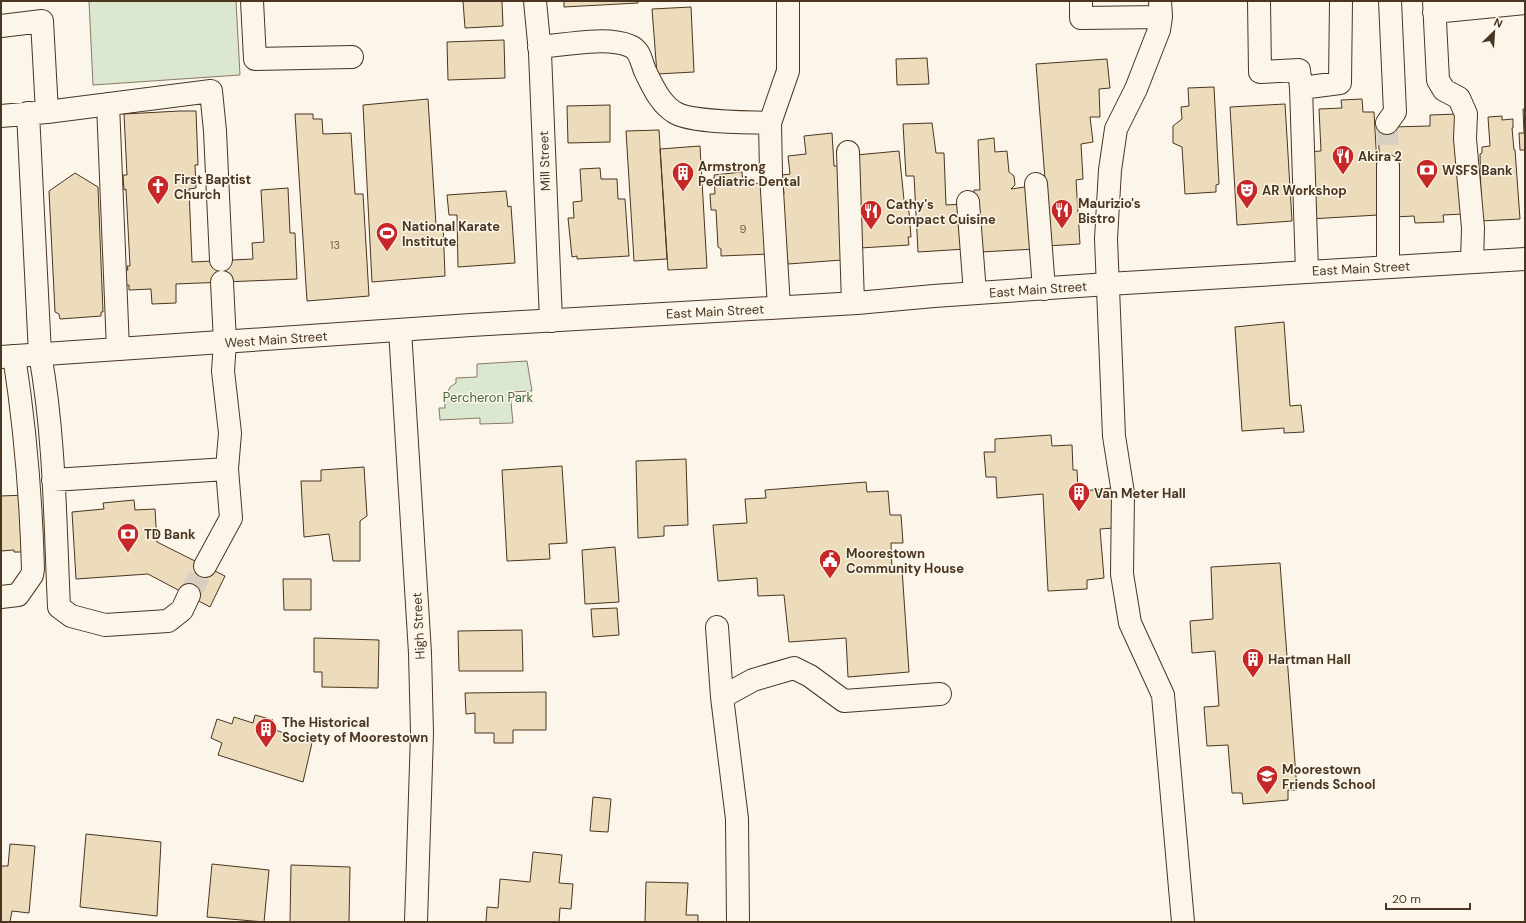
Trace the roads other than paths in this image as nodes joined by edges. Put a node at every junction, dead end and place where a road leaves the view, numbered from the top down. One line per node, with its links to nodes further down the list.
1 (252, 1): 13 (main road)
2 (535, 1): 12 (main road, Mill Street)
3 (788, 1): 18 (main road)
4 (1081, 1): 10 (main road)
5 (1259, 1): 14 (main road)
6 (1341, 1): 14 (main road)
7 (1390, 1): 19 (main road)
8 (1525, 3): 9 (main road)
9 (1434, 7): 26 (main road)
10 (1160, 9): 30 (main road)
11 (1, 26): 16 (main road)
12 (539, 47): 18 (main road); 35 (main road, Mill Street)
13 (352, 57)
14 (1301, 88): 28 (main road)
15 (108, 104): 16 (main road); 25 (main road); 38 (main road)
16 (37, 113): 17 (main road); 39 (main road)
17 (1, 116)
18 (770, 123): 34 (main road)
19 (1387, 123)
20 (848, 152): 33 (main road)
21 (1388, 166): 27 (main road)
22 (1036, 184): 31 (main road)
23 (968, 202): 32 (main road)
24 (1525, 259): 26 (main road, East Main Street)
25 (221, 260)
26 (1472, 262): 27 (main road, East Main Street)
27 (1388, 267): 28 (main road, East Main Street)
28 (1307, 272): 30 (main road, East Main Street)
29 (222, 282): 37 (main road)
30 (1108, 284): 31 (main road, East Main Street); 51 (main road)
31 (1044, 289): 32 (main road, East Main Street)
32 (975, 293): 33 (main road, East Main Street)
33 (853, 303): 34 (main road, East Main Street)
34 (779, 307): 35 (main road, East Main Street)
35 (551, 321): 36 (main road, West Main Street)
36 (400, 330): 37 (main road, West Main Street); 50 (main road, High Street)
37 (225, 342): 38 (main road, West Main Street); 41 (main road)
38 (118, 349): 39 (main road, West Main Street)
39 (40, 354): 40 (main road, West Main Street); 42 (main road)
40 (8, 356): 45 (main road)
41 (227, 469): 42 (main road); 43 (main road)
42 (53, 480): 44 (main road)
43 (205, 566)
44 (189, 595)
45 (1, 597)
46 (717, 627): 48 (main road)
47 (940, 694): 48 (main road)
48 (722, 697): 49 (main road)
49 (738, 913)
50 (416, 922)
51 (1183, 922)

